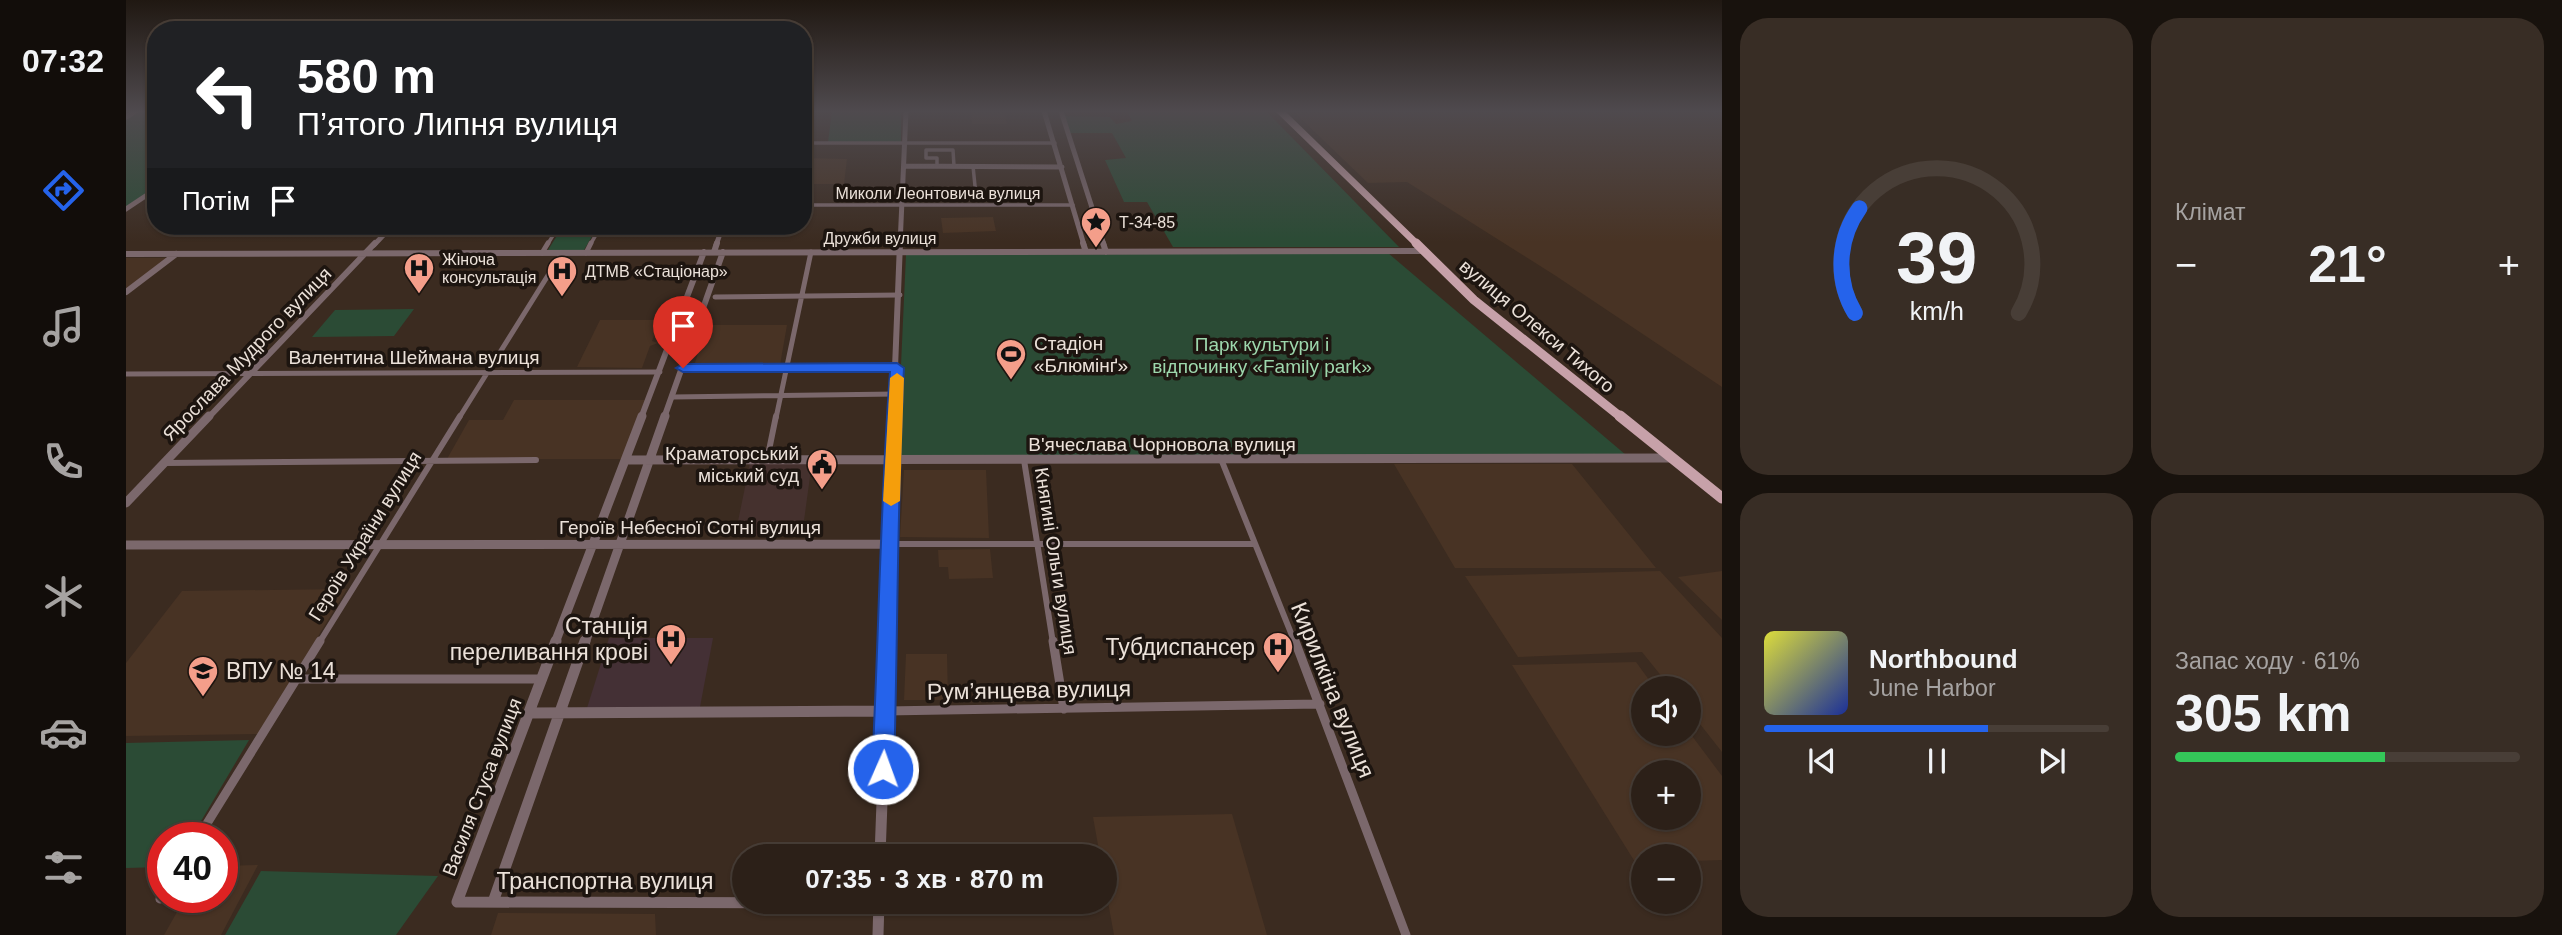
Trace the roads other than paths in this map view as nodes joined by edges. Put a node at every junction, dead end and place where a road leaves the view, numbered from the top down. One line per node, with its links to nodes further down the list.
1 (904, 155): 7 (street)
2 (926, 155): 8 (street)
3 (953, 155): 9 (street)
4 (1058, 155): 11 (street)
5 (1075, 155): 28 (street)
6 (1325, 155): 22 (main road, вулиця Олекси Тихого)
7 (904, 166): 8 (street); 15 (street)
8 (937, 166): 9 (street)
9 (954, 166): 10 (street)
10 (973, 166): 11 (street); 13 (street)
11 (1062, 167): 16 (street)
12 (147, 195): 17 (street)
13 (976, 197)
14 (812, 205): 15 (street, Миколи Леонтовича вулиця)
15 (902, 205): 16 (street, Миколи Леонтовича вулиця); 26 (street)
16 (1073, 205): 27 (street)
17 (126, 209)
18 (384, 235): 29 (street, Ярослава Мудрого вулиця)
19 (553, 235): 30 (street)
20 (596, 235): 32 (street)
21 (720, 235): 33 (street)
22 (1423, 251): 28 (street, Дружби вулиця); 50 (main road, вулиця Олекси Тихого)
23 (704, 252): 32 (street, Дружби вулиця); 33 (street, Дружби вулиця); 44 (street, Василя Стуса вулиця)
24 (723, 252): 25 (street, Дружби вулиця); 33 (street, Дружби вулиця); 40 (street)
25 (811, 252): 26 (street, Дружби вулиця); 38 (street)
26 (902, 252): 27 (street, Дружби вулиця); 37 (street)
27 (1086, 252): 28 (street, Дружби вулиця)
28 (1106, 252)
29 (367, 253): 30 (street, Дружби вулиця); 35 (street, Дружби вулиця); 45 (street, Ярослава Мудрого вулиця)
30 (542, 253): 31 (street, Дружби вулиця)
31 (562, 253): 32 (street, Дружби вулиця); 43 (street, Героїв України вулиця)
32 (586, 253)
33 (714, 253)
34 (126, 254): 35 (street, Дружби вулиця)
35 (176, 254): 36 (street)
36 (126, 292)
37 (900, 295): 38 (street); 42 (street)
38 (802, 296): 39 (street); 41 (street)
39 (715, 297)
40 (683, 368): 41 (street); 49 (street)
41 (786, 368): 42 (street); 48 (street)
42 (897, 368): 47 (street)
43 (488, 372): 44 (street, Валентина Шеймана вулиця); 45 (street, Валентина Шеймана вулиця); 52 (street, Героїв України вулиця)
44 (660, 372): 54 (street, Василя Стуса вулиця)
45 (250, 373): 46 (street, Валентина Шеймана вулиця); 59 (street, Ярослава Мудрого вулиця)
46 (126, 374)
47 (896, 394): 48 (street); 57 (street)
48 (780, 396): 49 (street); 56 (street)
49 (673, 397): 55 (street)
50 (1672, 458): 51 (street, В'ячеслава Чорновола вулиця); 60 (main road, вулиця Олекси Тихого)
51 (1222, 459): 58 (street, В'ячеслава Чорновола вулиця); 64 (street, Кирилкіна вулиця)
52 (433, 460): 53 (street); 59 (street); 66 (street, Героїв України вулиця)
53 (536, 460)
54 (627, 460): 55 (street, В'ячеслава Чорновола вулиця); 67 (street, Василя Стуса вулиця)
55 (651, 460): 56 (street, В'ячеслава Чорновола вулиця); 68 (street)
56 (767, 460): 57 (street, В'ячеслава Чорновола вулиця)
57 (891, 460): 58 (street, В'ячеслава Чорновола вулиця); 63 (street)
58 (1024, 460): 62 (street, Княгині Ольги вулиця)
59 (164, 463): 61 (street, Ярослава Мудрого вулиця)
60 (1722, 498)
61 (126, 503)
62 (1039, 543): 63 (street, Героїв Небесної Сотні вулиця); 64 (street, Героїв Небесної Сотні вулиця); 72 (street, Княгині Ольги вулиця)
63 (892, 544): 68 (street, Героїв Небесної Сотні вулиця); 73 (street)
64 (1254, 544): 71 (street, Кирилкіна вулиця)
65 (126, 545): 66 (street, Героїв Небесної Сотні вулиця)
66 (380, 545): 67 (street, Героїв Небесної Сотні вулиця); 69 (street, Героїв України вулиця)
67 (593, 545): 68 (street, Героїв Небесної Сотні вулиця); 70 (street, Василя Стуса вулиця)
68 (621, 545): 75 (street)
69 (297, 679): 70 (street); 76 (street, Героїв України вулиця)
70 (542, 680): 74 (street, Василя Стуса вулиця)
71 (1320, 704): 72 (street, Рум’янцева вулиця); 83 (street, Кирилкіна вулиця)
72 (1064, 709): 73 (street, Рум’янцева вулиця)
73 (886, 711): 75 (street, Рум’янцева вулиця); 77 (street)
74 (529, 713): 75 (street, Рум’янцева вулиця); 78 (street, Василя Стуса вулиця)
75 (562, 713): 79 (street)
76 (208, 822)
77 (880, 844)
78 (457, 902): 79 (street, Транспортна вулиця)
79 (493, 902): 80 (street, Транспортна вулиця)
80 (732, 902)
81 (879, 914): 82 (street)
82 (878, 935)
83 (1406, 935)

